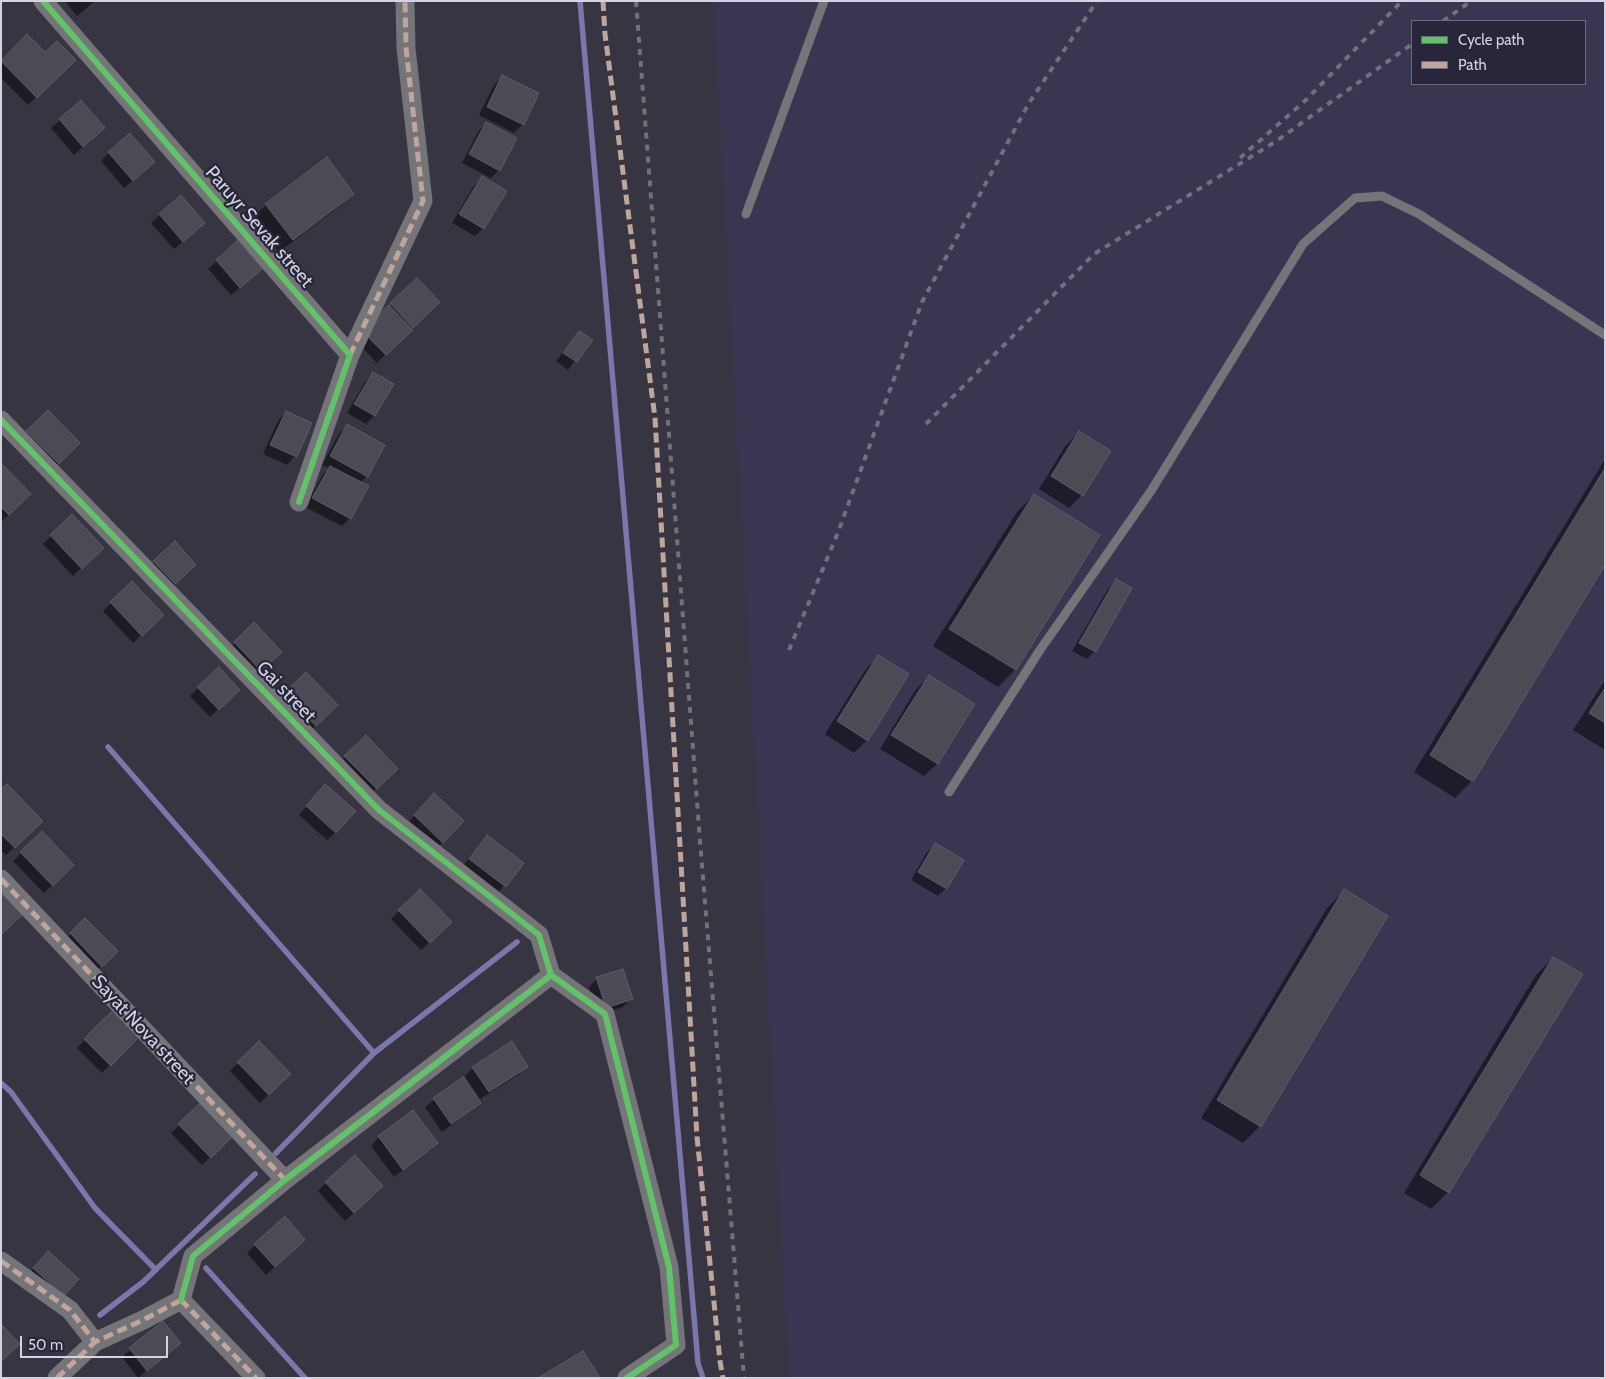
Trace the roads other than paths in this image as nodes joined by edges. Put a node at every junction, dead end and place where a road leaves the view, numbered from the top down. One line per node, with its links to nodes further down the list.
1 (43, 1): 6 (street, Paruyr Sevak street)
2 (405, 1): 6 (street)
3 (824, 1): 4 (lane)
4 (746, 214)
5 (1605, 334): 9 (lane)
6 (350, 355): 8 (street)
7 (1, 420): 11 (street, Gai street)
8 (299, 502)
9 (949, 792)
10 (1, 879): 12 (street, Sayat Nova street)
11 (551, 975): 12 (street); 18 (street)
12 (285, 1180): 14 (street)
13 (1, 1261): 15 (street)
14 (181, 1300): 15 (street); 17 (street)
15 (95, 1342): 16 (street)
16 (57, 1378)
17 (256, 1378)
18 (627, 1378)

